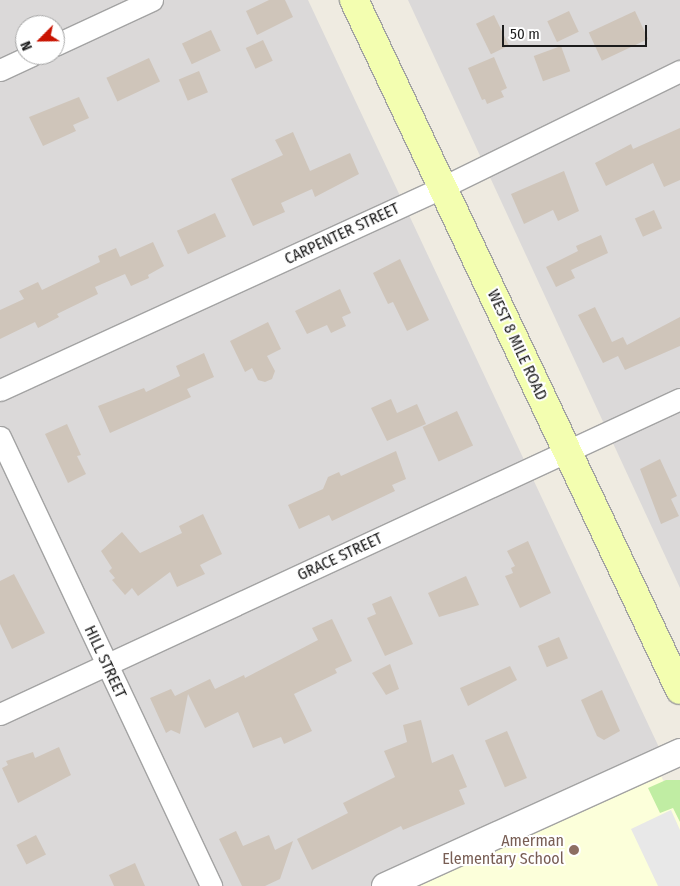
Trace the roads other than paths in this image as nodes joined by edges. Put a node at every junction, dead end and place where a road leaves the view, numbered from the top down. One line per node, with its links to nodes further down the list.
1 (152, 0): 3 (street)
2 (354, 0): 7 (main road, WEST 8 MILE ROAD)
3 (65, 39)
4 (15, 63): 5 (street)
5 (0, 70)
6 (680, 71): 7 (street, CARPENTER STREET)
7 (443, 187): 8 (street, CARPENTER STREET); 11 (main road, WEST 8 MILE ROAD)
8 (0, 390)
9 (680, 400): 11 (street, GRACE STREET)
10 (0, 437): 12 (street, HILL STREET)
11 (568, 453): 12 (street, GRACE STREET); 13 (main road, WEST 8 MILE ROAD)
12 (107, 667): 14 (street, GRACE STREET); 16 (street, HILL STREET)
13 (680, 690)
14 (0, 714)
15 (680, 752): 17 (street)
16 (211, 886)
17 (385, 886)

